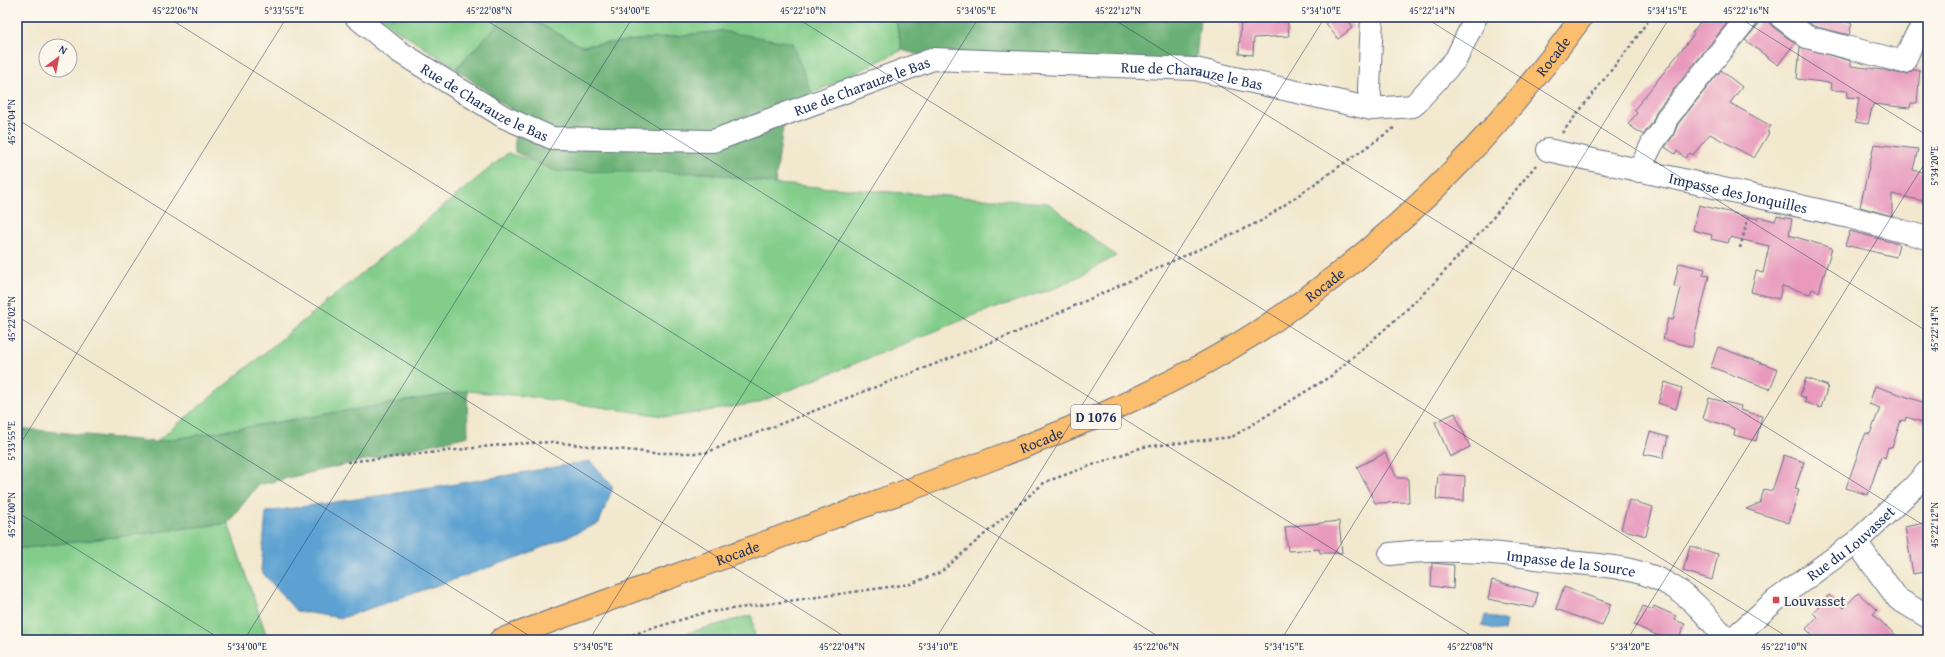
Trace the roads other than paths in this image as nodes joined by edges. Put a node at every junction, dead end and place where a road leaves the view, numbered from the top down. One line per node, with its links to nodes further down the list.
1 (356, 17): 8 (street, Rue de Charauze le Bas)
2 (1372, 17): 8 (street)
3 (1476, 17): 8 (street, Rue de Charauze le Bas)
4 (1582, 17): 16 (main road, Rocade / D 1076)
5 (1748, 17): 10 (street)
6 (1780, 17): 7 (street)
7 (1928, 18)
8 (1372, 109)
9 (1548, 150): 10 (street, Impasse des Jonquilles)
10 (1639, 171): 11 (street, Impasse des Jonquilles)
11 (1928, 238)
12 (1928, 471): 13 (street, Rue du Louvasset)
13 (1856, 542): 15 (street); 18 (street, Rue du Louvasset)
14 (1390, 554): 17 (street, Impasse de la Source)
15 (1928, 618)
16 (500, 640)
17 (1727, 640)
18 (1731, 640)

